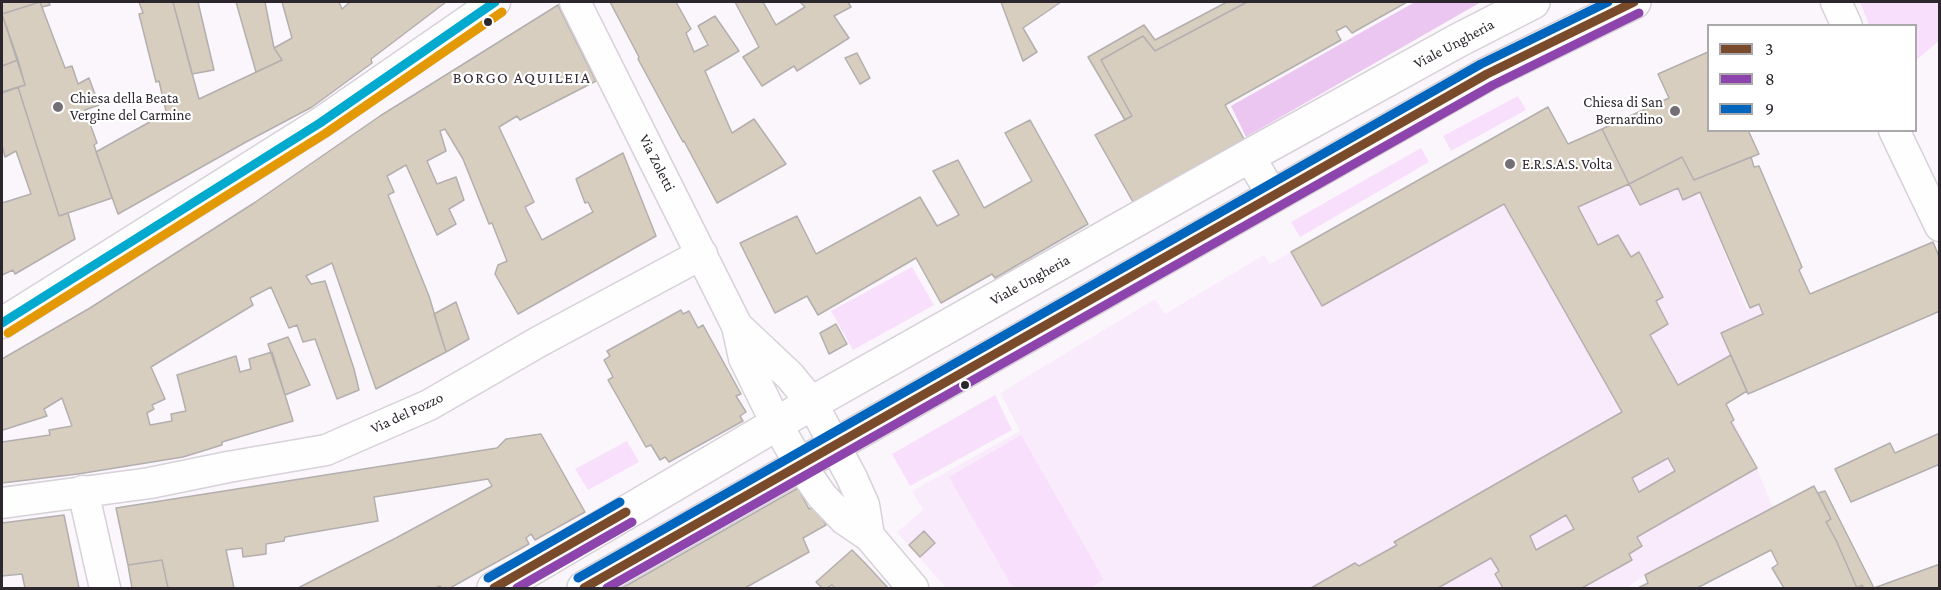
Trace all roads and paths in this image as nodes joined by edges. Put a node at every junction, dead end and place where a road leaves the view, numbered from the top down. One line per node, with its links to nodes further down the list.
1 (495, 2): 12 (street)
2 (575, 2): 11 (street, Via Zoletti)
3 (1533, 2): 8 (street, Viale Ungheria)
4 (1634, 2): 9 (street)
5 (1836, 2): 6 (street)
6 (1846, 24)
7 (1895, 132): 10 (street)
8 (1249, 156): 9 (street); 14 (street, Viale Ungheria)
9 (1273, 196): 16 (street)
10 (1940, 226)
11 (702, 254): 13 (street, Via Zoletti); 18 (street, Via del Pozzo)
12 (2, 323)
13 (737, 326): 14 (street, Via Zoletti); 15 (street, Via Zoletti)
14 (812, 403): 15 (street, Viale Ungheria); 16 (street)
15 (776, 423): 17 (street); 22 (street, Viale Ungheria)
16 (837, 446): 17 (street); 20 (street)
17 (801, 466): 20 (street); 23 (street)
18 (83, 491): 19 (street, Via del Pozzo); 21 (street)
19 (2, 503)
20 (869, 536): 24 (street)
21 (105, 588)
22 (494, 588)
23 (584, 588)
24 (913, 588)

